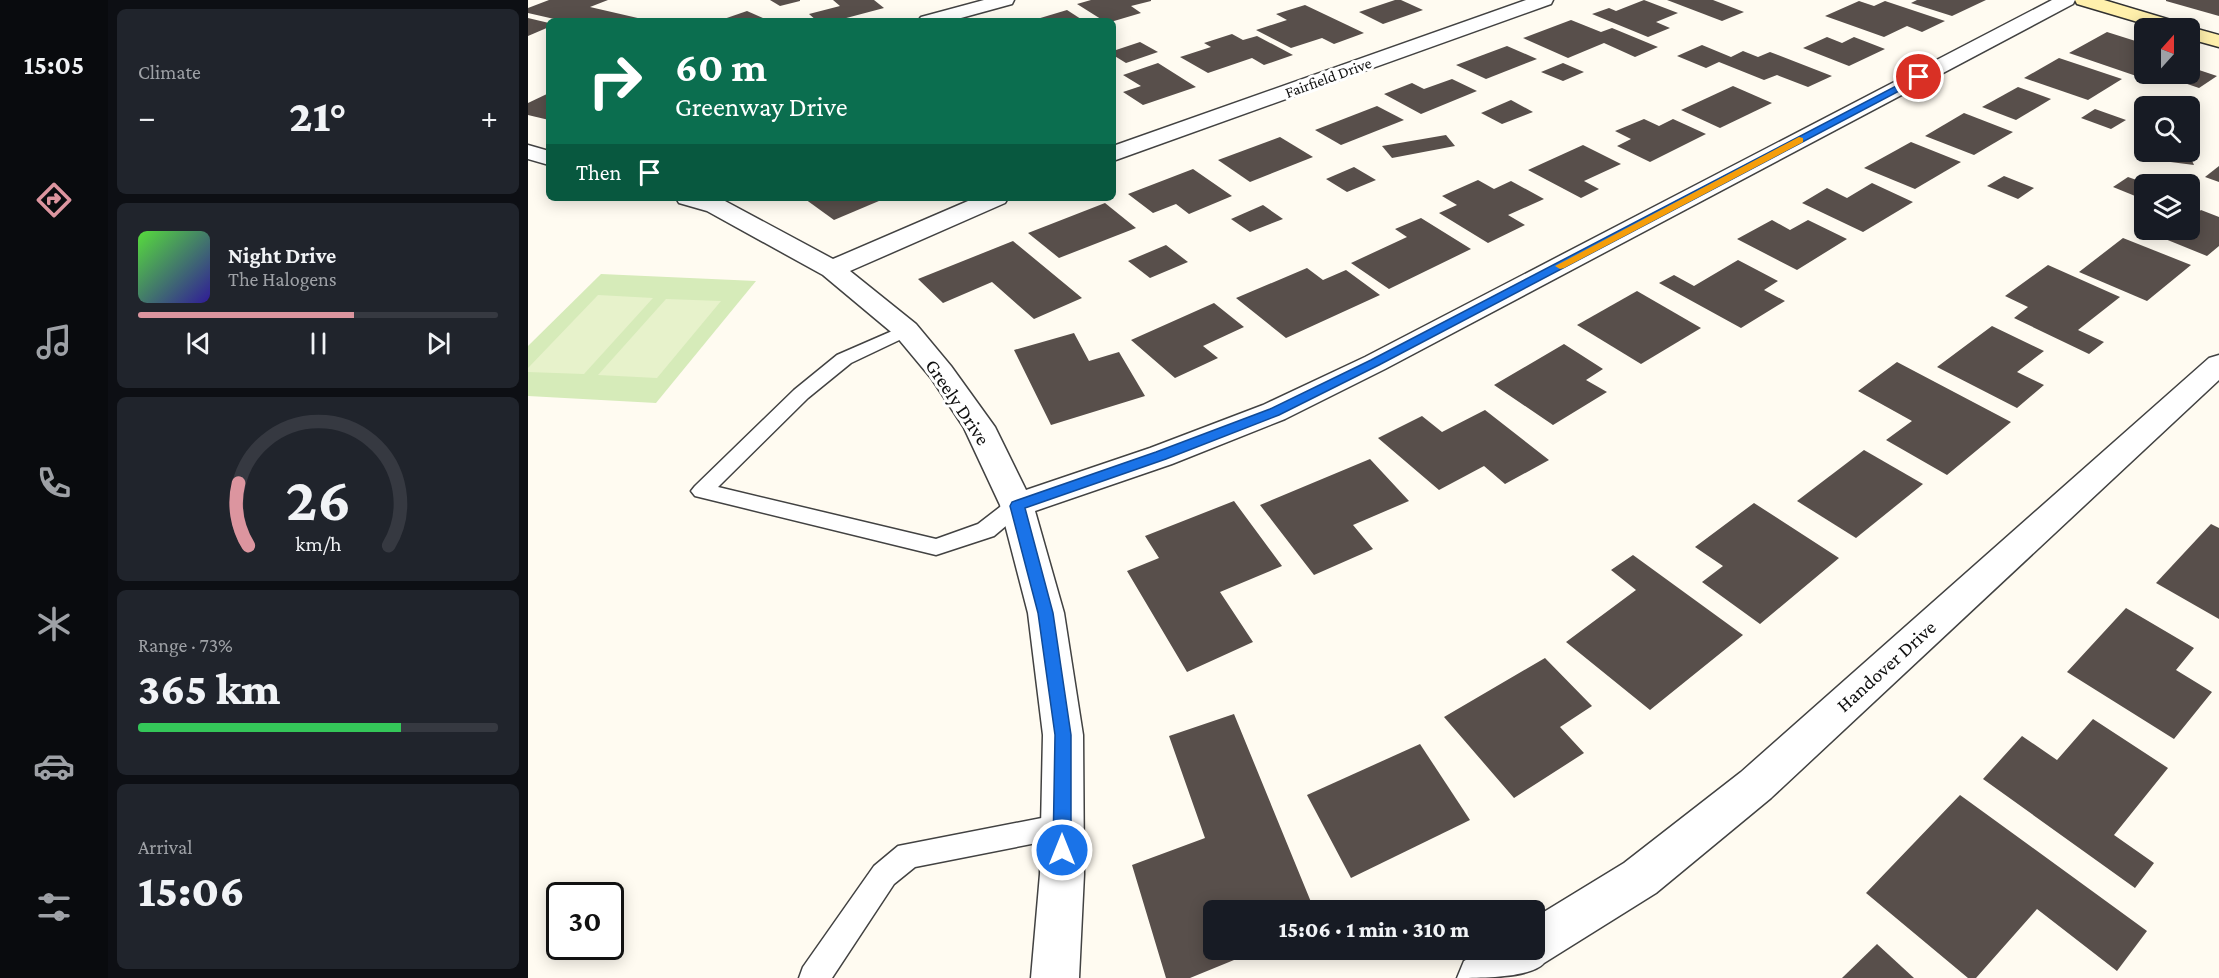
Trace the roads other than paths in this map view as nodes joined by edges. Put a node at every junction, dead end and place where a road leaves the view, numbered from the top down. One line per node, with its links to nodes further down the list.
1 (1005, 0): 5 (street)
2 (1544, 0): 10 (street, Fairfield Drive)
3 (2066, 0): 17 (street)
4 (2084, 0): 6 (main road)
5 (939, 18)
6 (2144, 18)
7 (2200, 36): 8 (main road)
8 (2219, 42)
9 (528, 152): 11 (street)
10 (1116, 153)
11 (546, 157)
12 (698, 201): 14 (street, Greely Drive)
13 (989, 201): 14 (street)
14 (832, 269): 15 (street, Greely Drive)
15 (906, 330): 17 (street, Greely Drive); 17 (lane)
16 (2219, 364): 19 (street, Handover Drive)
17 (1017, 506): 18 (street, Greely Drive)
18 (1062, 826): 21 (lane); 22 (street, Greely Drive)
19 (1545, 937)
20 (1510, 960): 23 (street)
21 (814, 978)
22 (1055, 978)
23 (1481, 978)

